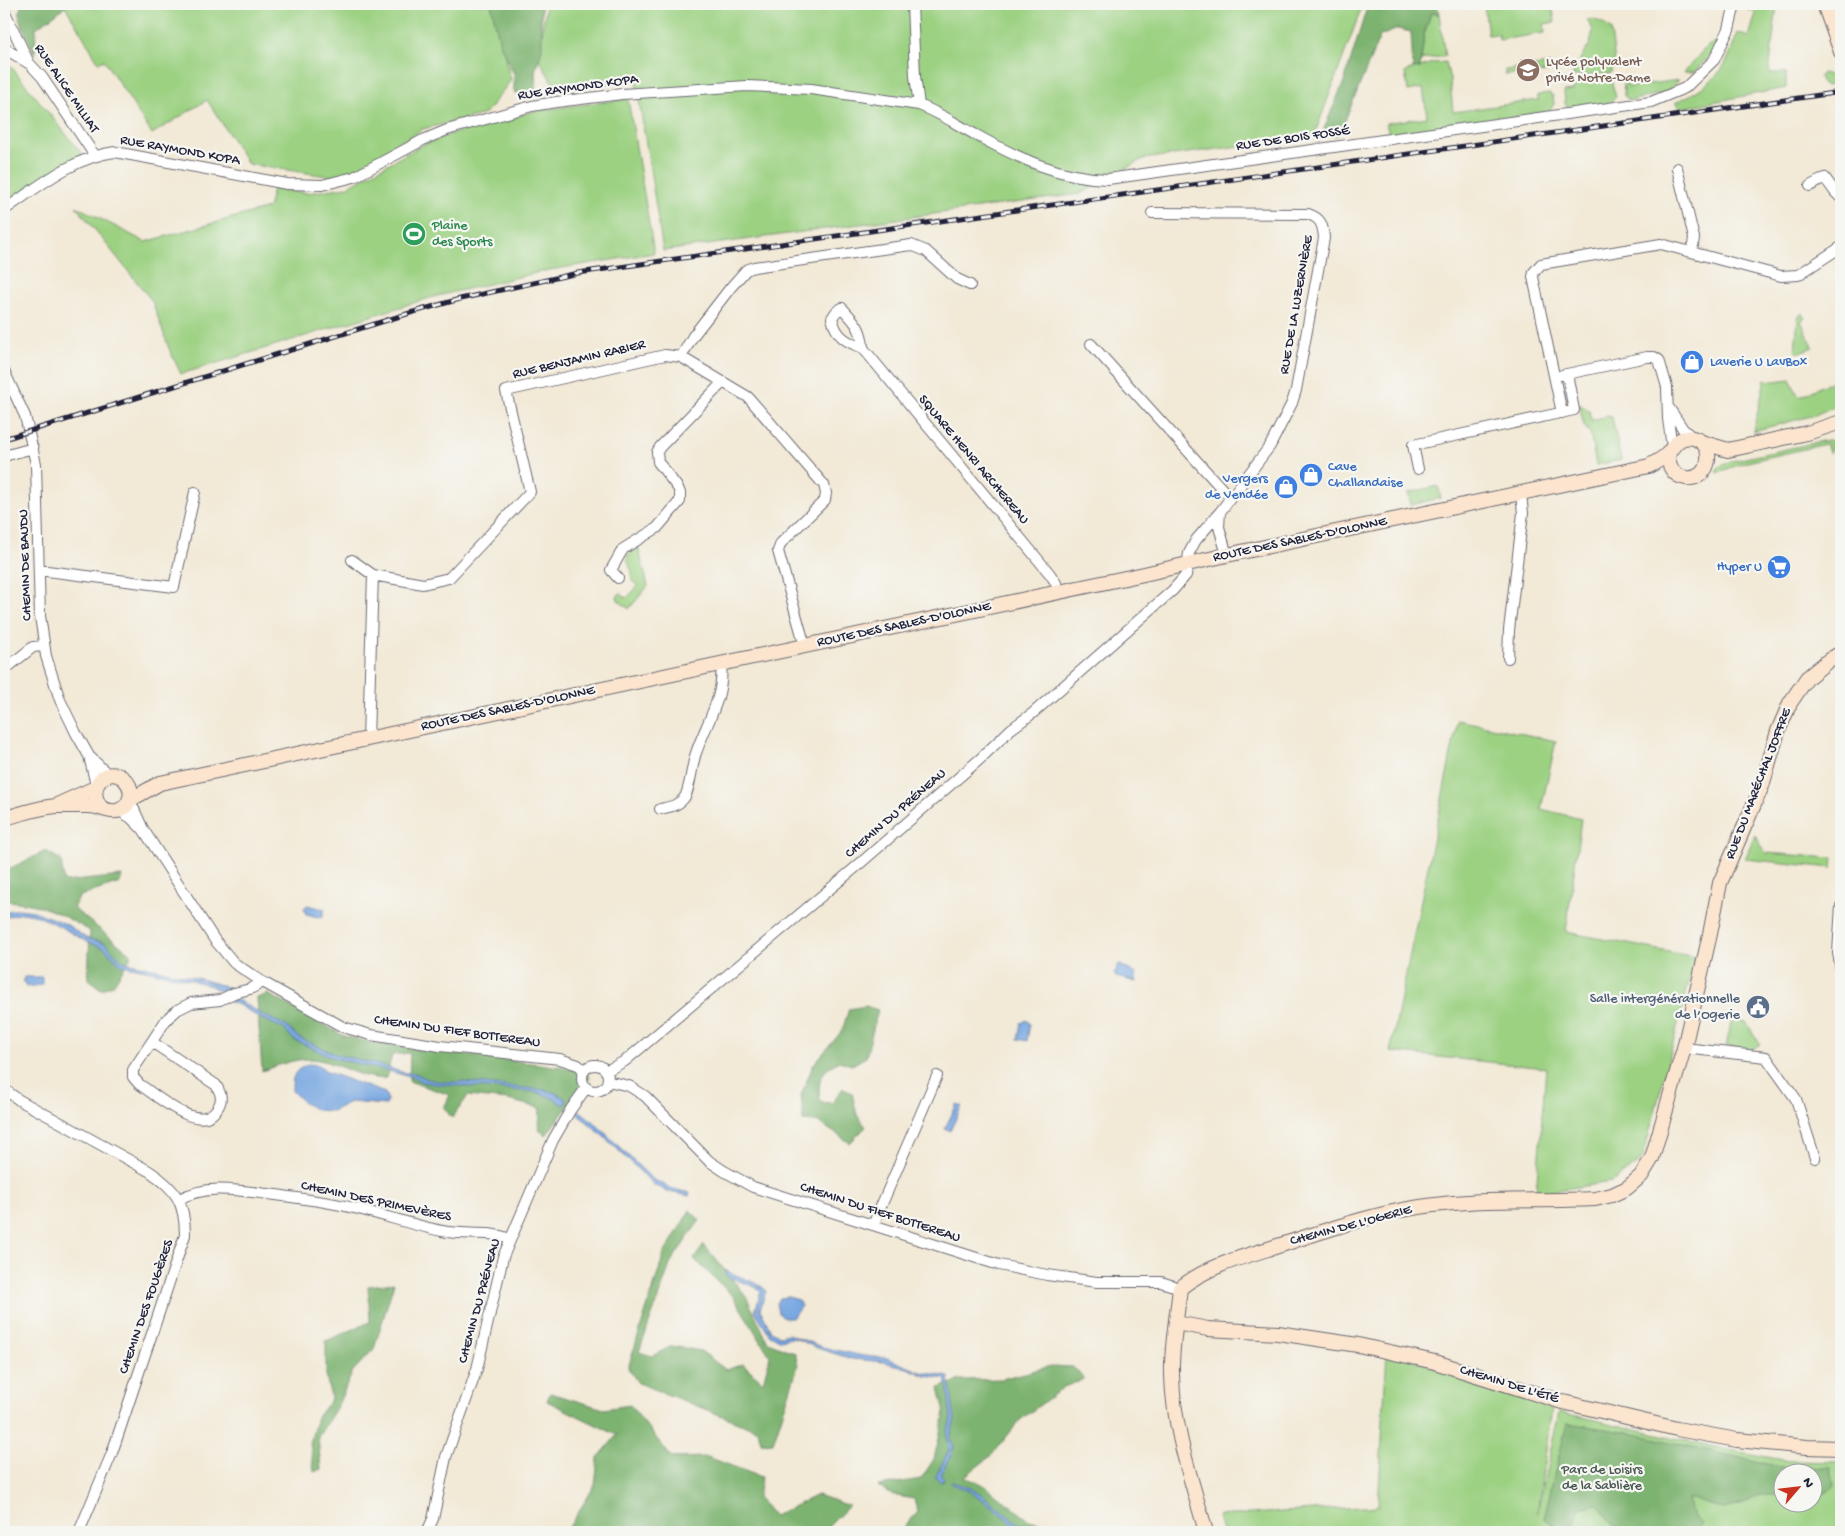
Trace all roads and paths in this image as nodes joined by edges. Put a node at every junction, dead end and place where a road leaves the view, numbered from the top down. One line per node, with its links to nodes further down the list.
1 (912, 4): 8 (street)
2 (1735, 4): 8 (street, RUE DE BOIS FOSSÉ)
3 (1824, 4): 6 (main road)
4 (4, 10): 7 (street, RUE ALICE MILLIAT)
5 (4, 48): 7 (street)
6 (1841, 52)
7 (29, 63): 9 (street, RUE ALICE MILLIAT)
8 (918, 105): 9 (street, RUE RAYMOND KOPA)
9 (95, 156): 13 (street, RUE RAYMOND KOPA)
10 (1677, 168): 16 (street)
11 (1810, 186): 12 (street)
12 (1841, 198)
13 (4, 210)
14 (1152, 213): 39 (street, RUE DE LA LUZERNIÈRE)
15 (1841, 247): 16 (street)
16 (1692, 252): 23 (street)
17 (970, 285): 20 (street)
18 (1091, 344): 39 (street)
19 (862, 348): 47 (street, SQUARE HENRI ARCHEREAU)
20 (681, 357): 24 (street); 45 (street, RUE BENJAMIN RABIER)
21 (4, 371): 29 (street, CHEMIN DE BAUDU)
22 (1567, 374): 23 (street); 25 (street); 26 (street)
23 (1554, 376): 26 (street)
24 (724, 382): 46 (street); 49 (street)
25 (1669, 408): 28 (street); 30 (street)
26 (1562, 413): 35 (street)
27 (1841, 422): 31 (main road)
28 (1697, 440): 30 (main road); 31 (main road); 34 (main road)
29 (33, 448): 32 (street); 44 (street, CHEMIN DE BAUDU)
30 (1670, 449): 33 (main road, ROUTE DES SABLES-D'OLONNE); 36 (main road)
31 (1728, 450): 34 (main road)
32 (4, 456)
33 (1649, 466): 36 (main road, ROUTE DES SABLES-D'OLONNE); 38 (main road, ROUTE DES SABLES-D'OLONNE)
34 (1706, 468): 36 (main road)
35 (1418, 469)
36 (1676, 474)
37 (195, 492): 44 (street)
38 (1521, 494): 41 (main road, ROUTE DES SABLES-D'OLONNE); 51 (street)
39 (1231, 497): 40 (street, RUE DE LA LUZERNIÈRE)
40 (1220, 512): 41 (street); 43 (street, RUE DE LA LUZERNIÈRE)
41 (1227, 555): 43 (main road, ROUTE DES SABLES-D'OLONNE)
42 (352, 560): 45 (street)
43 (1189, 563): 47 (main road, ROUTE DES SABLES-D'OLONNE); 73 (street, CHEMIN DU PRÉNEAU)
44 (39, 570): 48 (street, CHEMIN DE BAUDU)
45 (373, 575): 54 (street)
46 (618, 578)
47 (1058, 592): 49 (main road, ROUTE DES SABLES-D'OLONNE)
48 (44, 646): 53 (street); 55 (street, CHEMIN DE BAUDU)
49 (805, 646): 52 (main road, ROUTE DES SABLES-D'OLONNE)
50 (1841, 653): 67 (main road, RUE DU MARÉCHAL JOFFRE)
51 (1508, 658)
52 (721, 664): 54 (main road, ROUTE DES SABLES-D'OLONNE); 63 (street)
53 (4, 670)
54 (368, 739): 58 (main road, ROUTE DES SABLES-D'OLONNE)
55 (89, 756): 56 (street, CHEMIN DE BAUDU); 59 (street, CHEMIN DE BAUDU)
56 (109, 775): 57 (main road, ROUTE DES SABLES-D'OLONNE); 59 (main road)
57 (126, 781): 58 (main road, ROUTE DES SABLES-D'OLONNE); 60 (main road)
58 (160, 783): 60 (main road, ROUTE DES SABLES-D'OLONNE)
59 (96, 787): 61 (main road); 62 (main road)
60 (125, 804): 62 (main road); 69 (street, CHEMIN DU FIEF BOTTEREAU)
61 (55, 806): 62 (main road); 64 (main road)
62 (101, 807)
63 (660, 809)
64 (4, 818)
65 (1841, 906): 66 (street)
66 (1840, 933): 68 (street)
67 (1710, 934): 71 (main road, CHEMIN DE L'OGERIE)
68 (1841, 970)
69 (261, 981): 70 (street); 72 (street, CHEMIN DU FIEF BOTTEREAU)
70 (152, 1042): 70 (street)
71 (1684, 1048): 77 (street); 81 (main road, CHEMIN DE L'OGERIE)
72 (584, 1070): 73 (street); 75 (street)
73 (607, 1076): 75 (street); 79 (street, CHEMIN DU FIEF BOTTEREAU)
74 (937, 1076): 79 (street)
75 (586, 1088): 80 (street, CHEMIN DU PRÉNEAU)
76 (4, 1089): 78 (street)
77 (1815, 1158)
78 (179, 1199): 80 (street, CHEMIN DES PRIMEVÈRES); 84 (street, CHEMIN DES FOUGÈRES)
79 (873, 1225): 81 (street, CHEMIN DU FIEF BOTTEREAU)
80 (510, 1239): 85 (street, CHEMIN DU PRÉNEAU)
81 (1180, 1288): 82 (main road)
82 (1176, 1323): 83 (main road, CHEMIN DE L'ÉTÉ); 86 (main road)
83 (1841, 1448)
84 (79, 1532)
85 (427, 1532)
86 (1206, 1532)

